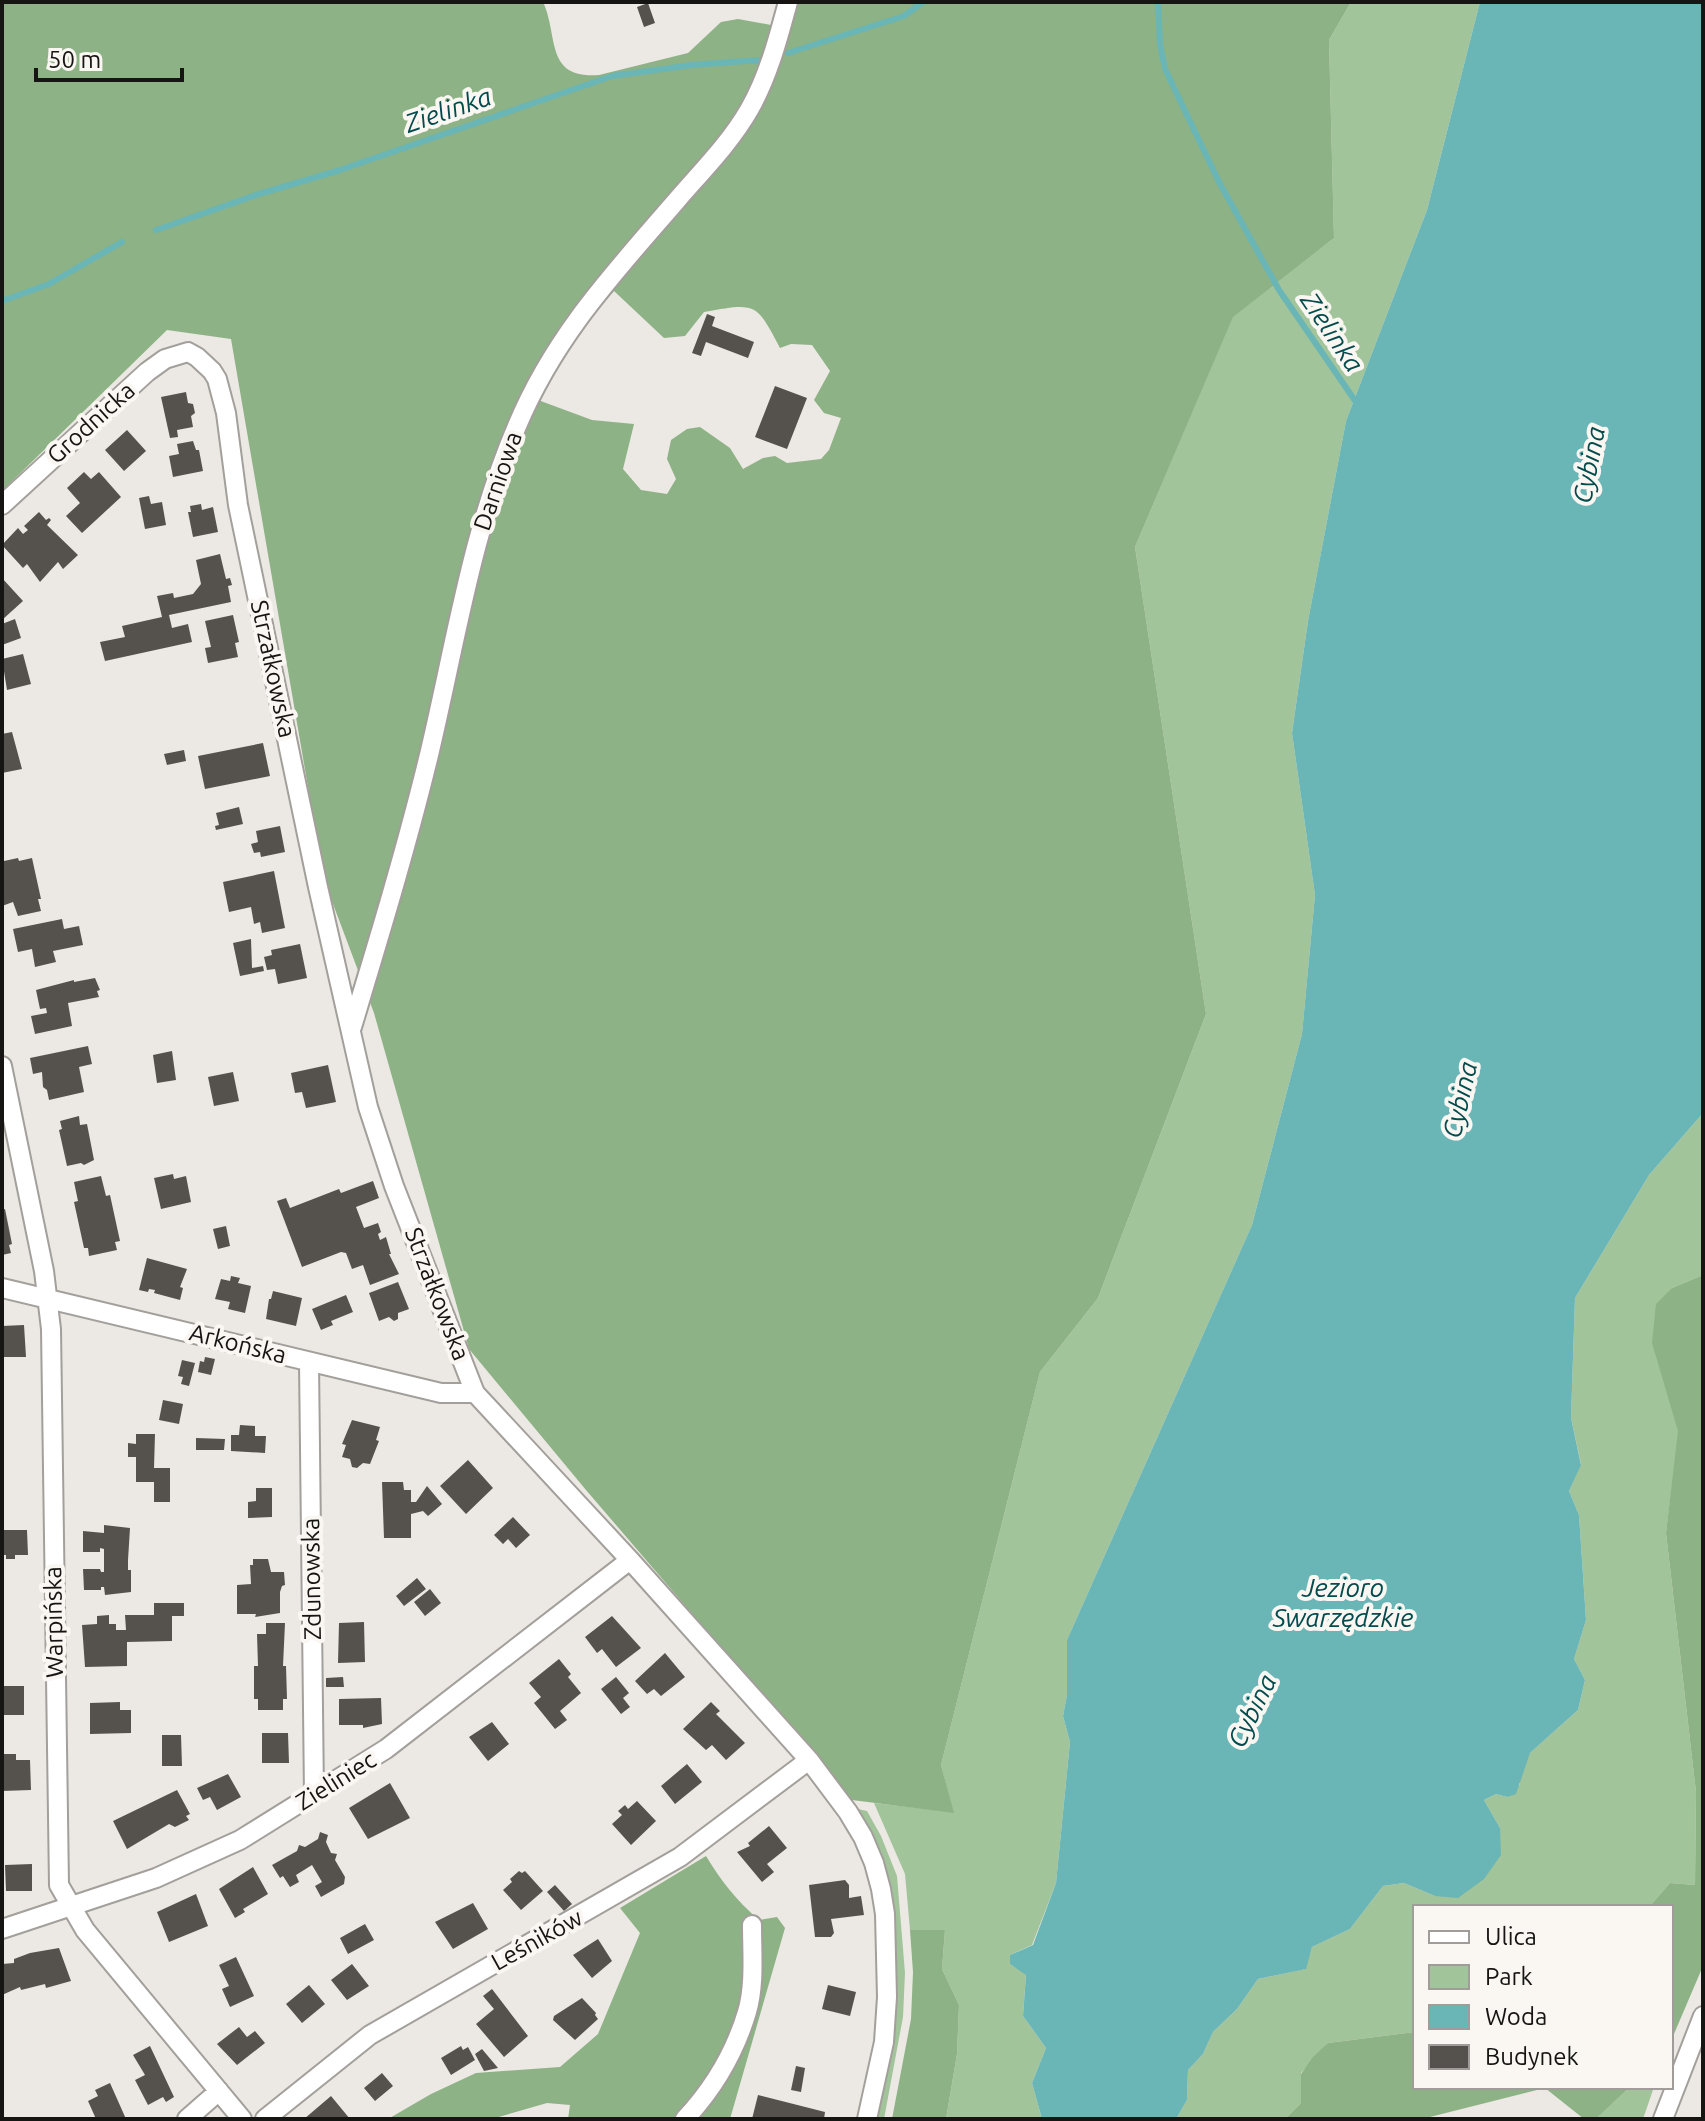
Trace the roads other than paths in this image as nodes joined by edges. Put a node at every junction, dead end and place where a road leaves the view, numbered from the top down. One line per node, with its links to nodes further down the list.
1 (788, 2): 4 (street, Darniowa)
2 (188, 352): 3 (street, Grodnicka); 4 (street, Strzałkowska)
3 (2, 505)
4 (351, 1029): 9 (street, Strzałkowska)
5 (2, 1066): 7 (street, Warpińska)
6 (2, 1288): 7 (street, Arkońska)
7 (47, 1299): 8 (street, Arkońska); 13 (street, Warpińska)
8 (309, 1362): 9 (street, Arkońska); 12 (street, Zdunowska)
9 (475, 1393): 10 (street, Strzałkowska)
10 (630, 1560): 11 (street, Strzałkowska); 12 (street, Zieliniec)
11 (809, 1760): 20 (street, Leśników); 22 (street, Strzałkowska)
12 (314, 1795): 13 (street, Zieliniec)
13 (71, 1908): 15 (street, Zieliniec); 17 (street, Warpińska)
14 (752, 1925): 21 (street)
15 (2, 1929)
16 (1703, 2016): 23 (street)
17 (219, 2091): 18 (street); 19 (street, Warpińska)
18 (187, 2119)
19 (242, 2119)
20 (265, 2119)
21 (685, 2119)
22 (867, 2119)
23 (1663, 2119)

